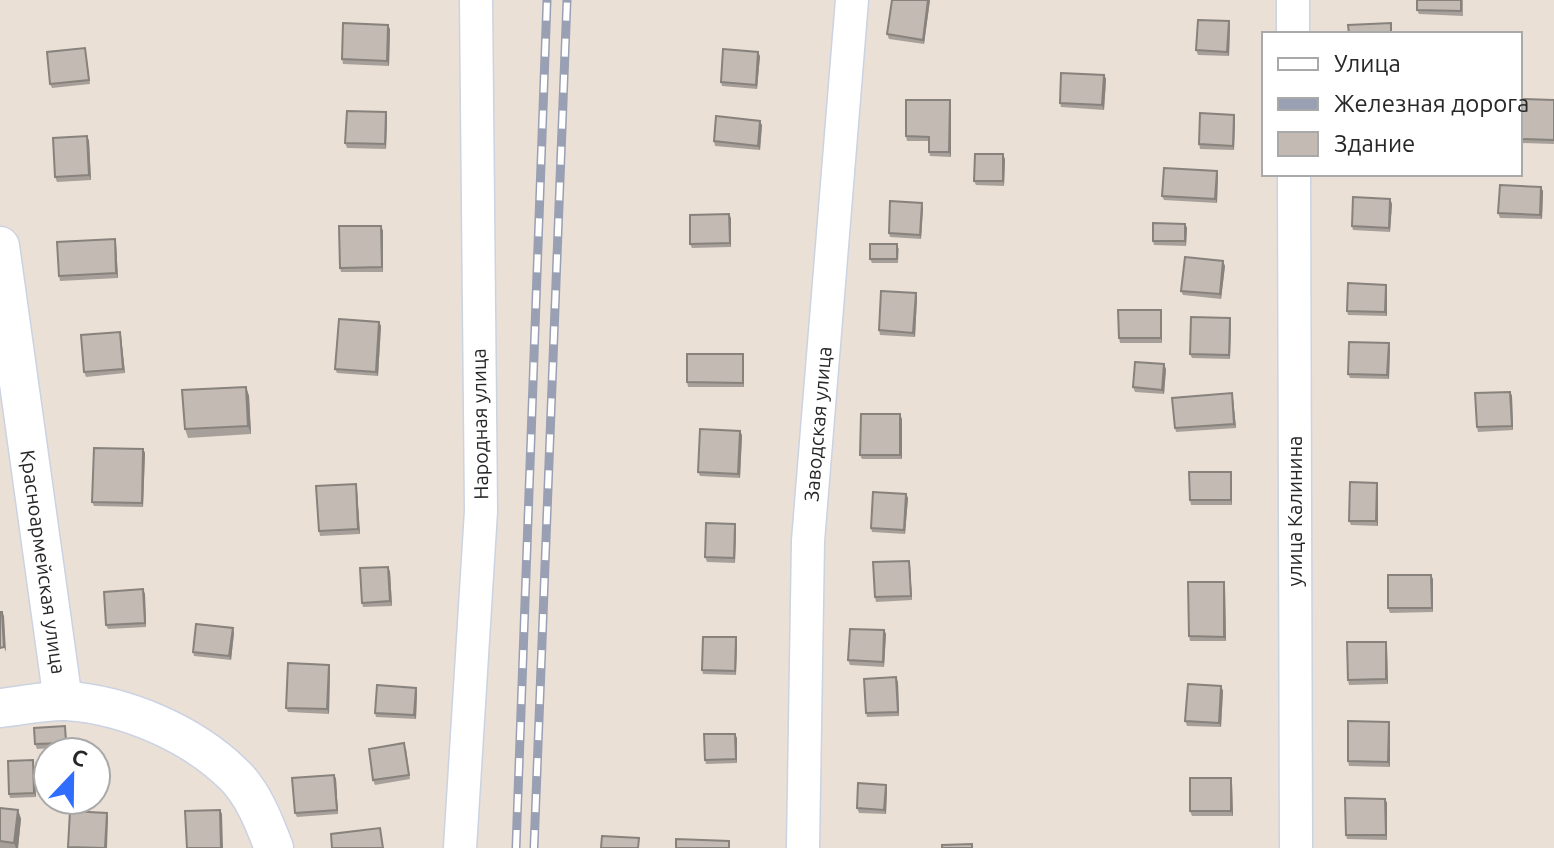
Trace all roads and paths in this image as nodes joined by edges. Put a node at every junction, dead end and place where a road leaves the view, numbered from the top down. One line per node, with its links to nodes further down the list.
1 (476, 0): 10 (street, Народная улица)
2 (852, 0): 11 (street, Заводская улица)
3 (1293, 0): 4 (street)
4 (1293, 32)
5 (1294, 176): 12 (street, улица Калинина)
6 (0, 246): 7 (street, Красноармейская улица)
7 (63, 701): 8 (street); 9 (street, Красноармейская улица)
8 (0, 708)
9 (274, 848)
10 (460, 848)
11 (803, 848)
12 (1296, 848)

